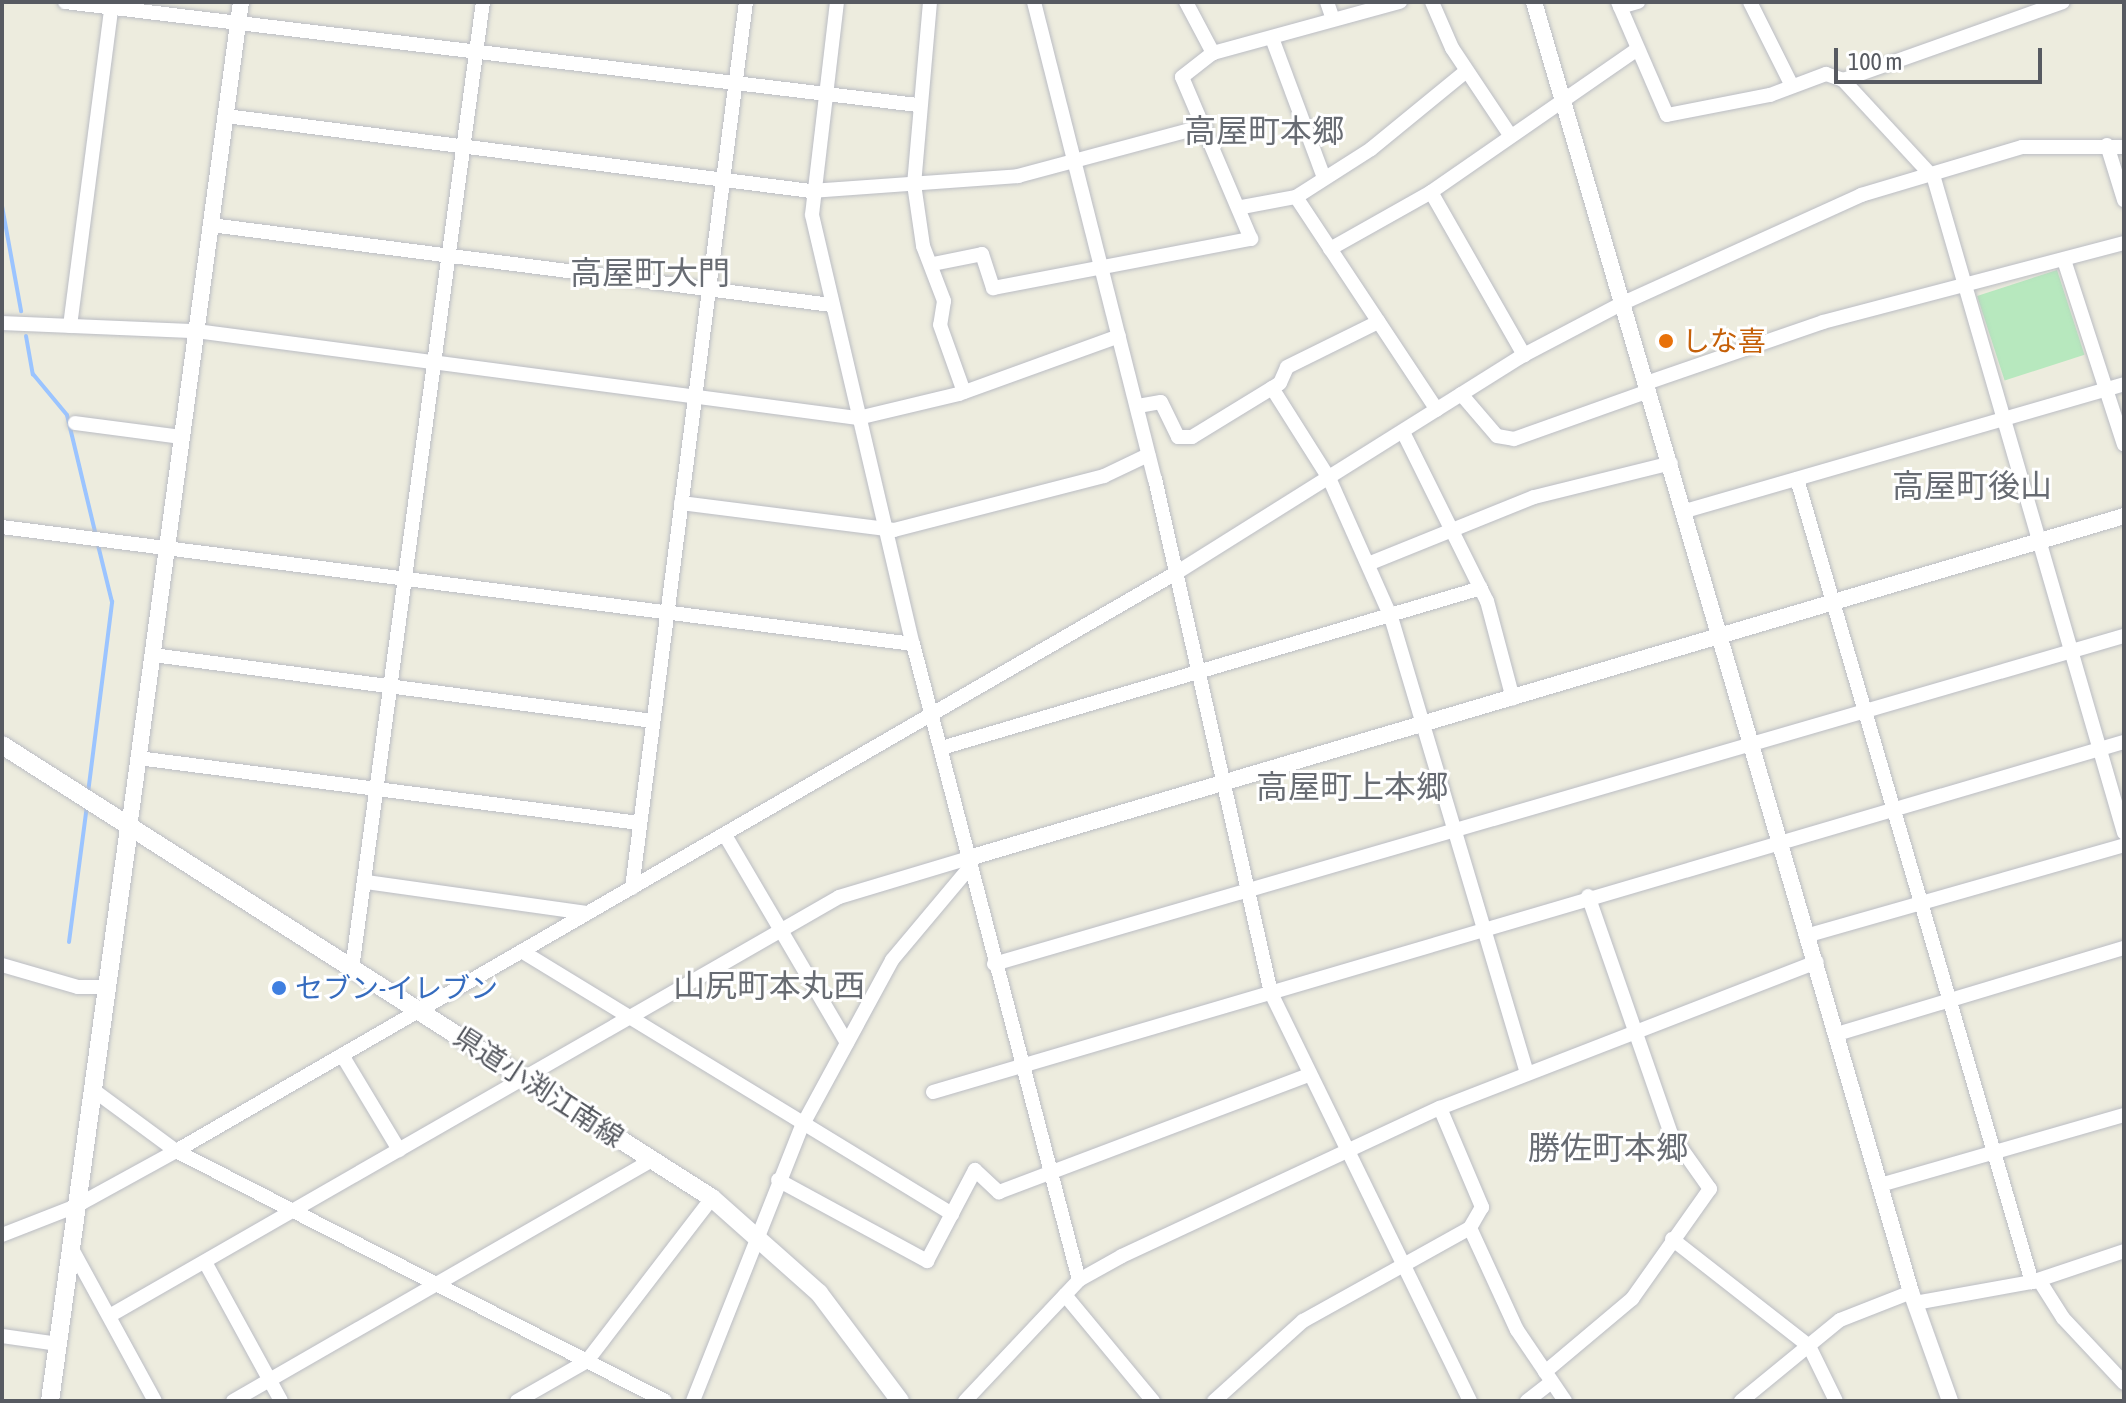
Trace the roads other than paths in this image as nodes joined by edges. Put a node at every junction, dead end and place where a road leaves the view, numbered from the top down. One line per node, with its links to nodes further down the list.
1 (65, 2): 17 (street)
2 (241, 2): 21 (street)
3 (483, 2): 24 (street)
4 (746, 2): 28 (street)
5 (837, 2): 30 (street)
6 (930, 2): 32 (street)
7 (1034, 2): 39 (street)
8 (1186, 2): 25 (street)
9 (1327, 2): 20 (street)
10 (1400, 2): 20 (street)
11 (1432, 2): 26 (street)
12 (1534, 2): 31 (street)
13 (1638, 2): 18 (street)
14 (1750, 2): 29 (street)
15 (2027, 2): 19 (street)
16 (2063, 2): 19 (street)
17 (113, 5): 21 (street); 62 (street)
18 (1619, 5): 23 (street)
19 (2033, 18): 27 (street)
20 (1333, 19): 22 (street)
21 (238, 23): 24 (street); 33 (street)
22 (1272, 38): 25 (street); 40 (street)
23 (1636, 50): 29 (street); 31 (street)
24 (477, 51): 28 (street); 37 (street)
25 (1213, 53): 34 (street)
26 (1465, 72): 35 (street); 40 (street)
27 (1843, 80): 29 (street); 41 (street)
28 (737, 81): 30 (street); 42 (street)
29 (1792, 86)
30 (825, 93): 32 (street); 44 (street)
31 (1561, 97): 35 (street); 58 (street)
32 (918, 105): 43 (street)
33 (226, 116): 37 (street); 49 (street)
34 (1205, 126): 39 (street); 48 (street)
35 (1510, 135): 45 (street)
36 (2107, 145): 38 (street); 41 (street); 47 (street)
37 (464, 146): 42 (street); 52 (street)
38 (2124, 147)
39 (1072, 166): 43 (street); 55 (street)
40 (1323, 175): 46 (street)
41 (1932, 175): 57 (street); 58 (street)
42 (724, 178): 44 (street); 56 (street)
43 (914, 184): 44 (street); 54 (street)
44 (811, 191): 59 (street)
45 (1431, 192): 51 (street); 65 (street)
46 (1296, 197): 48 (street); 51 (street)
47 (2124, 200)
48 (1242, 207): 55 (street)
49 (211, 225): 52 (street); 63 (street)
50 (2124, 243): 53 (street)
51 (1330, 249): 60 (street)
52 (447, 255): 56 (street); 66 (street)
53 (2064, 260): 57 (street); 70 (street)
54 (933, 264): 55 (street); 71 (street)
55 (1099, 264): 64 (street)
56 (709, 289): 59 (street); 73 (street)
57 (1966, 289): 68 (street); 77 (street)
58 (1621, 304): 65 (street); 68 (street)
59 (831, 305): 76 (street)
60 (1378, 322): 69 (street); 75 (street)
61 (2, 323): 62 (street)
62 (70, 326): 63 (street)
63 (196, 331): 66 (street); 80 (street)
64 (1119, 336): 71 (street); 74 (street)
65 (1524, 355): 72 (street)
66 (435, 363): 73 (street); 96 (street)
67 (2124, 384): 70 (street)
68 (1648, 387): 72 (street); 83 (street)
69 (1272, 388): 74 (street); 84 (street)
70 (2105, 390): 77 (street); 81 (street)
71 (964, 392): 76 (street)
72 (1461, 394): 75 (street)
73 (695, 396): 76 (street); 86 (street)
74 (1138, 406): 82 (street)
75 (1437, 410): 79 (street)
76 (858, 418): 90 (street)
77 (2002, 420): 85 (street); 92 (street)
78 (75, 423): 80 (street)
79 (1403, 432): 84 (street); 91 (street)
80 (182, 437): 93 (street)
81 (2124, 445)
82 (1148, 455): 90 (street); 95 (street)
83 (1671, 463): 87 (street); 91 (street)
84 (1329, 478): 94 (street); 95 (street)
85 (1797, 479): 87 (street); 98 (street)
86 (681, 503): 90 (street); 99 (street)
87 (1685, 511): 102 (street)
88 (2124, 516): 92 (street)
89 (2, 527): 93 (street)
90 (885, 529): 103 (street)
91 (1455, 529): 94 (street); 97 (street)
92 (2037, 542): 98 (street); 104 (street)
93 (167, 546): 96 (street); 105 (street)
94 (1368, 564): 100 (street)
95 (1176, 573): 106 (street); 110 (street)
96 (406, 579): 99 (street); 107 (street)
97 (1481, 588): 100 (street); 108 (street)
98 (1834, 603): 102 (street); 109 (street)
99 (666, 612): 103 (street); 111 (street)
100 (1391, 617): 106 (street); 112 (street)
101 (2124, 636): 104 (street)
102 (1721, 637): 108 (street); 113 (street)
103 (913, 644): 110 (street)
104 (2070, 647): 109 (street); 117 (street)
105 (153, 655): 107 (street); 118 (street)
106 (1194, 674): 116 (street); 119 (street)
107 (391, 686): 111 (street); 120 (street)
108 (1513, 699): 112 (street)
109 (1865, 707): 113 (street); 121 (street)
110 (934, 713): 116 (street); 126 (street)
111 (653, 721): 122 (street)
112 (1425, 726): 119 (street); 124 (street)
113 (1752, 740): 124 (street); 127 (street)
114 (2124, 742): 117 (street)
115 (2, 745): 123 (main road, 県道小渕江南線)
116 (945, 747): 129 (street)
117 (2100, 748): 121 (street); 125 (street)
118 (138, 758): 120 (street); 123 (street)
119 (1223, 783): 129 (street); 132 (street)
120 (378, 790): 122 (street); 130 (street)
121 (1895, 807): 127 (street); 134 (street)
122 (639, 823): 131 (street)
123 (129, 828): 144 (main road, 県道小渕江南線); 145 (main road)
124 (1453, 830): 132 (street); 136 (street)
125 (2124, 833)
126 (725, 835): 131 (street); 137 (street)
127 (1782, 841): 133 (street); 138 (street)
128 (2124, 845): 134 (street)
129 (970, 862): 137 (street); 142 (street); 152 (street)
130 (366, 882): 135 (street); 144 (street)
131 (632, 888): 135 (street)
132 (1244, 892): 142 (street); 146 (street)
133 (1588, 896): 136 (street); 151 (street)
134 (1923, 903): 138 (street); 147 (street)
135 (587, 913): 140 (street)
136 (1483, 927): 146 (street); 155 (street)
137 (782, 930): 149 (street); 152 (street)
138 (1809, 935): 141 (street)
139 (2124, 948): 147 (street)
140 (523, 952): 148 (street); 149 (street)
141 (1817, 962): 150 (street); 151 (street)
142 (994, 964): 154 (street)
143 (2, 965): 145 (street)
144 (352, 969): 148 (main road, 県道小渕江南線)
145 (106, 987): 158 (main road)
146 (1271, 993): 154 (street); 156 (street)
147 (1949, 998): 150 (street); 165 (street)
148 (419, 1009): 153 (street); 157 (main road, 県道小渕江南線)
149 (632, 1017): 157 (street); 162 (street)
150 (1837, 1034): 170 (street)
151 (1634, 1037): 155 (street); 178 (street)
152 (847, 1043): 162 (street)
153 (342, 1055): 163 (street); 164 (street)
154 (1022, 1067): 159 (street); 168 (street)
155 (1527, 1073): 160 (street)
156 (1309, 1075): 166 (street); 168 (street)
157 (524, 1078): 163 (street); 167 (main road, 県道小渕江南線)
158 (92, 1089): 164 (street); 172 (main road)
159 (933, 1092)
160 (1440, 1108): 166 (street); 175 (street)
161 (2124, 1115): 165 (street)
162 (802, 1126): 169 (street); 174 (street)
163 (399, 1150): 173 (street)
164 (176, 1151): 172 (street); 173 (street)
165 (1994, 1152): 170 (street); 184 (street)
166 (1348, 1153): 182 (street); 183 (street)
167 (652, 1160): 171 (main road, 県道小渕江南線); 185 (street)
168 (1051, 1172): 174 (street); 183 (street)
169 (778, 1180): 174 (street); 176 (street)
170 (1880, 1185): 187 (street)
171 (712, 1198): 176 (main road, 県道小渕江南線); 192 (street)
172 (76, 1206): 177 (street); 179 (main road)
173 (295, 1211): 181 (street); 185 (street)
174 (952, 1214)
175 (1470, 1228): 182 (street); 193 (street)
176 (757, 1232): 202 (street); 203 (main road, 県道小渕江南線)
177 (2, 1235)
178 (1672, 1239): 191 (street); 193 (street)
179 (72, 1249): 188 (street); 190 (main road)
180 (2124, 1251): 184 (street)
181 (205, 1262): 188 (street); 194 (street)
182 (1403, 1265): 206 (street); 207 (street)
183 (1079, 1280): 186 (street)
184 (2036, 1281): 187 (street); 195 (street)
185 (438, 1286): 192 (street); 194 (street)
186 (1065, 1295): 204 (street); 205 (street)
187 (1913, 1298): 191 (street); 212 (street)
188 (111, 1315): 197 (street)
189 (2, 1336): 190 (street)
190 (58, 1344): 196 (main road)
191 (1809, 1346): 210 (street); 211 (street)
192 (587, 1361): 200 (street); 201 (street)
193 (1547, 1378): 208 (street); 209 (street)
194 (270, 1380): 198 (street); 199 (street)
195 (2124, 1383)
196 (50, 1401)
197 (155, 1401)
198 (233, 1401)
199 (281, 1401)
200 (517, 1401)
201 (665, 1401)
202 (693, 1401)
203 (900, 1401)
204 (965, 1401)
205 (1153, 1401)
206 (1214, 1401)
207 (1470, 1401)
208 (1527, 1401)
209 (1565, 1401)
210 (1741, 1401)
211 (1836, 1401)
212 (1950, 1401)

